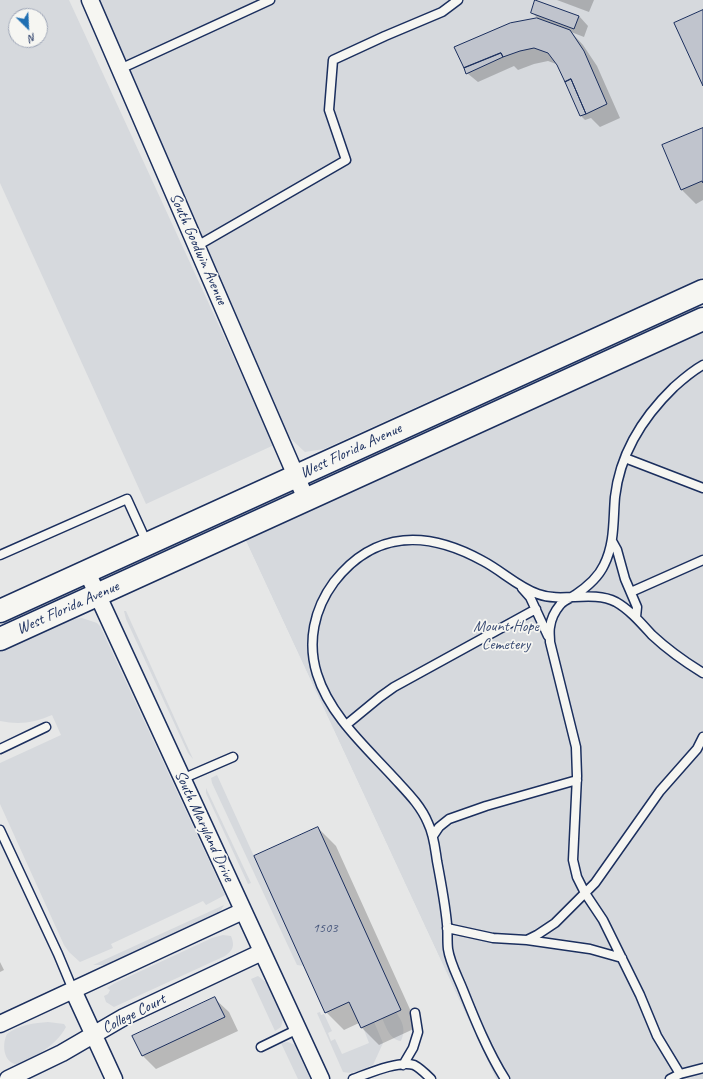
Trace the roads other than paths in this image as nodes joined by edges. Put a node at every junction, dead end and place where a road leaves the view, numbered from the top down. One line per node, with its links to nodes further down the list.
1 (90, 0): 4 (street, South Goodwin Avenue)
2 (270, 0): 4 (lane)
3 (458, 0): 5 (lane)
4 (120, 69): 5 (street, South Goodwin Avenue)
5 (197, 246): 10 (street, South Goodwin Avenue)
6 (703, 291): 10 (main road, West Florida Avenue)
7 (703, 319): 12 (main road, West Florida Avenue)
8 (703, 365): 9 (lane)
9 (624, 458): 11 (lane); 13 (lane)
10 (296, 476): 12 (street, South Goodwin Avenue); 14 (main road, West Florida Avenue)
11 (703, 488)
12 (306, 498): 20 (main road, West Florida Avenue)
13 (612, 541): 19 (lane); 21 (lane)
14 (148, 544): 15 (lane); 17 (main road, West Florida Avenue)
15 (0, 555)
16 (703, 560): 19 (lane)
17 (87, 572): 20 (street, South Maryland Drive); 23 (main road, West Florida Avenue)
18 (518, 584): 21 (lane); 22 (lane); 28 (lane)
19 (631, 592): 24 (lane)
20 (98, 595): 25 (main road, West Florida Avenue); 34 (street, South Maryland Drive)
21 (574, 596): 24 (lane); 26 (lane)
22 (536, 609): 26 (lane); 28 (lane)
23 (0, 611)
24 (636, 617): 27 (lane)
25 (0, 638)
26 (550, 642): 35 (lane)
27 (703, 673)
28 (346, 725): 37 (lane)
29 (46, 727): 31 (lane)
30 (703, 737): 32 (lane)
31 (0, 750)
32 (700, 750): 38 (lane)
33 (233, 757): 34 (lane)
34 (182, 779): 39 (street, South Maryland Drive)
35 (576, 780): 37 (lane); 38 (lane)
36 (0, 830): 44 (lane)
37 (433, 836): 40 (lane)
38 (585, 893): 41 (lane); 43 (lane)
39 (243, 912): 42 (street, South Maryland Drive); 44 (street)
40 (447, 928): 41 (lane); 58 (lane)
41 (527, 940): 43 (lane)
42 (262, 952): 47 (street, South Maryland Drive); 48 (street, College Court)
43 (622, 958): 52 (lane)
44 (73, 990): 46 (street); 48 (street)
45 (415, 1014): 50 (lane)
46 (0, 1024)
47 (298, 1029): 49 (lane); 55 (street, South Maryland Drive)
48 (94, 1034): 53 (street, College Court); 54 (street)
49 (261, 1048)
50 (403, 1065): 56 (lane); 57 (lane)
51 (703, 1068): 52 (lane)
52 (680, 1074): 59 (lane)
53 (8, 1079)
54 (114, 1079)
55 (321, 1079)
56 (353, 1079)
57 (431, 1079)
58 (505, 1079)
59 (670, 1079)

